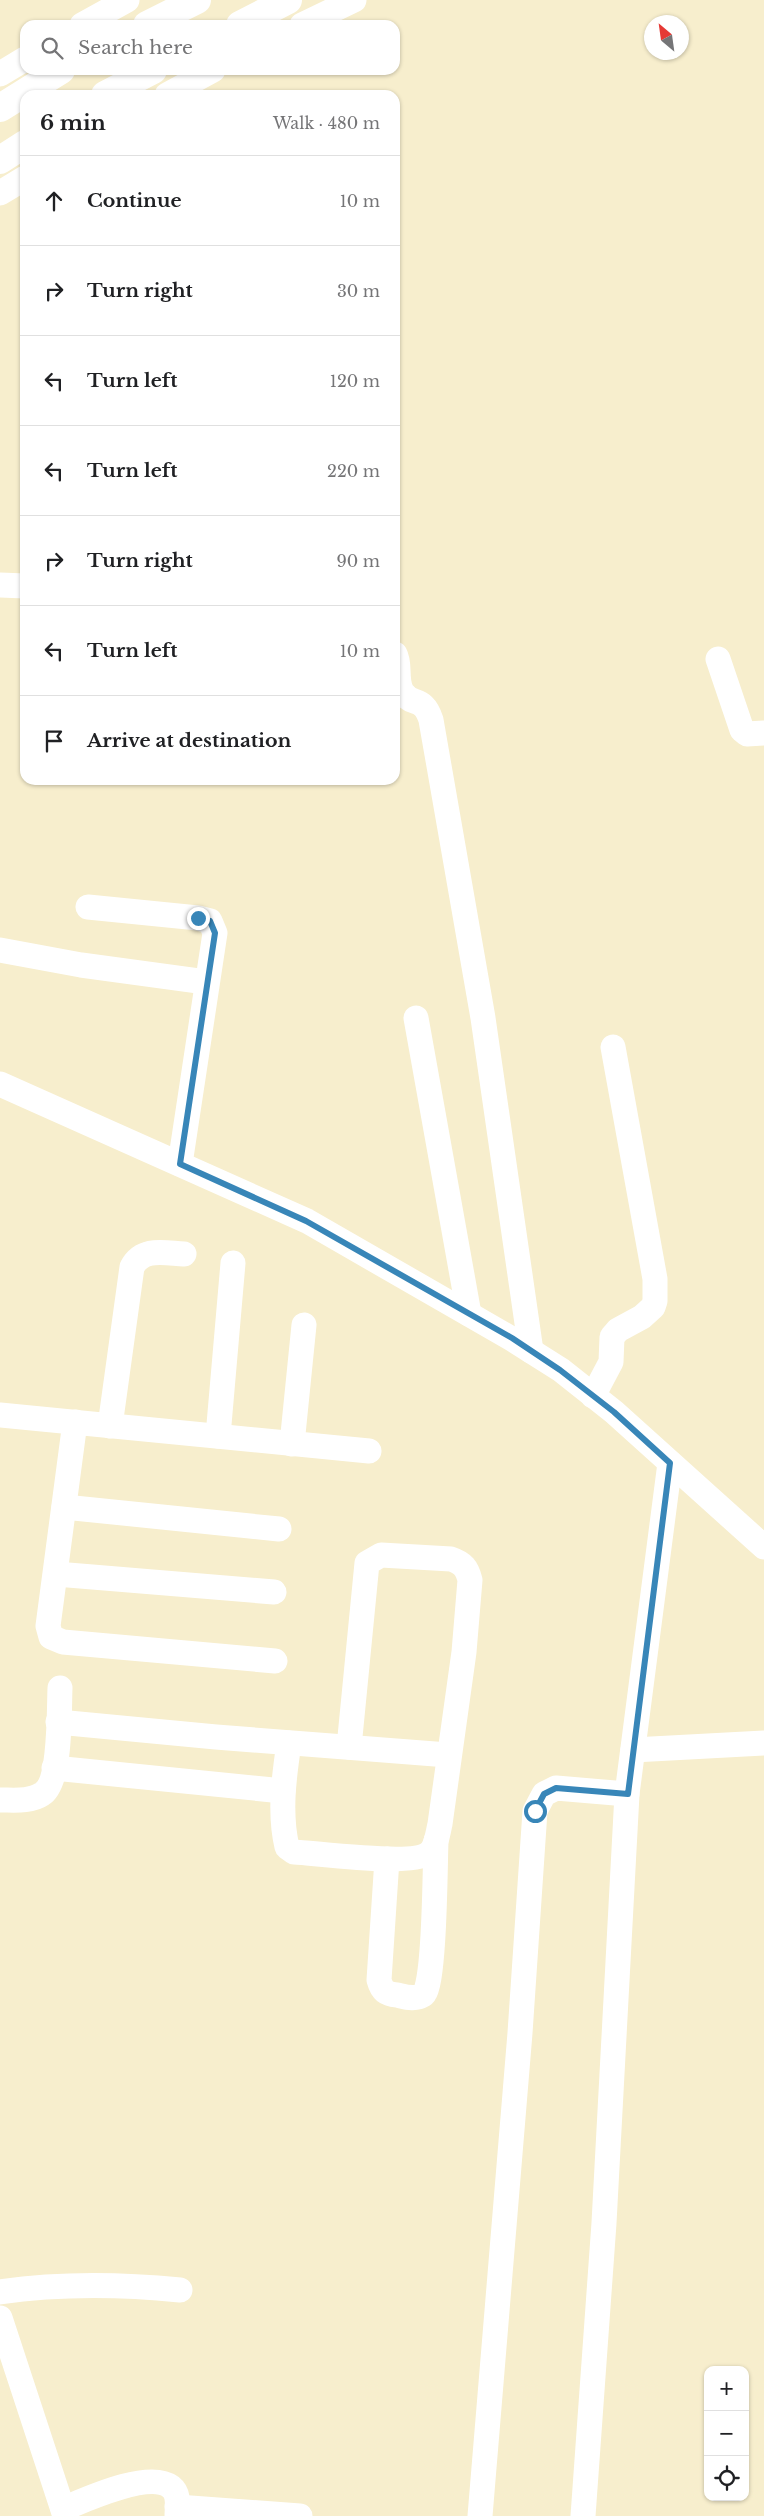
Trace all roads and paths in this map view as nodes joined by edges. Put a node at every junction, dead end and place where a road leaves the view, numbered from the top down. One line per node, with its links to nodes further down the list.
1 (127, 0): 5 (street)
2 (197, 0): 6 (highway)
3 (288, 0): 7 (highway)
4 (354, 0): 8 (street)
5 (91, 20)
6 (157, 20)
7 (250, 20)
8 (312, 20)
9 (20, 62): 10 (street)
10 (0, 74)
11 (53, 75): 14 (highway)
12 (144, 75): 15 (highway)
13 (205, 75): 16 (street)
14 (29, 90)
15 (115, 90)
16 (176, 90)
17 (20, 96): 18 (highway)
18 (0, 108)
19 (20, 147): 20 (highway)
20 (0, 160)
21 (20, 181): 22 (street)
22 (0, 193)
23 (0, 585): 24 (street)
24 (20, 586)
25 (718, 659): 27 (street)
26 (400, 680): 39 (street)
27 (764, 733)
28 (88, 906): 30 (street)
29 (0, 950): 30 (street)
30 (206, 982): 34 (street)
31 (416, 1018): 37 (street)
32 (613, 1047): 40 (street)
33 (0, 1084): 34 (street)
34 (180, 1164): 37 (street)
35 (184, 1254): 43 (street)
36 (233, 1263): 44 (street)
37 (469, 1314): 39 (street)
38 (304, 1325): 45 (street)
39 (531, 1351): 40 (street)
40 (593, 1396): 47 (street)
41 (0, 1415): 42 (street)
42 (75, 1422): 43 (street); 48 (street)
43 (110, 1426): 44 (street)
44 (218, 1436): 45 (street)
45 (292, 1444): 46 (street)
46 (369, 1451)
47 (670, 1463): 50 (street); 59 (street)
48 (64, 1507): 49 (street); 51 (street)
49 (279, 1529)
50 (764, 1547)
51 (56, 1574): 52 (street); 53 (street)
52 (274, 1592)
53 (275, 1661)
54 (60, 1688): 55 (street)
55 (58, 1722): 56 (street); 61 (street)
56 (289, 1743): 58 (street); 62 (street)
57 (764, 1743): 59 (street)
58 (349, 1747): 60 (street); 60 (street)
59 (633, 1750): 63 (street)
60 (448, 1754): 65 (street)
61 (54, 1768): 62 (street); 64 (street)
62 (283, 1790): 66 (street)
63 (628, 1794): 74 (street); 75 (street)
64 (0, 1800)
65 (436, 1840): 66 (street); 66 (street)
66 (387, 1859)
67 (180, 2290): 68 (street)
68 (0, 2292)
69 (0, 2318): 70 (street)
70 (9, 2375): 72 (street)
71 (177, 2511): 72 (street); 73 (street)
72 (64, 2512)
73 (300, 2516)
74 (480, 2516)
75 (583, 2516)

